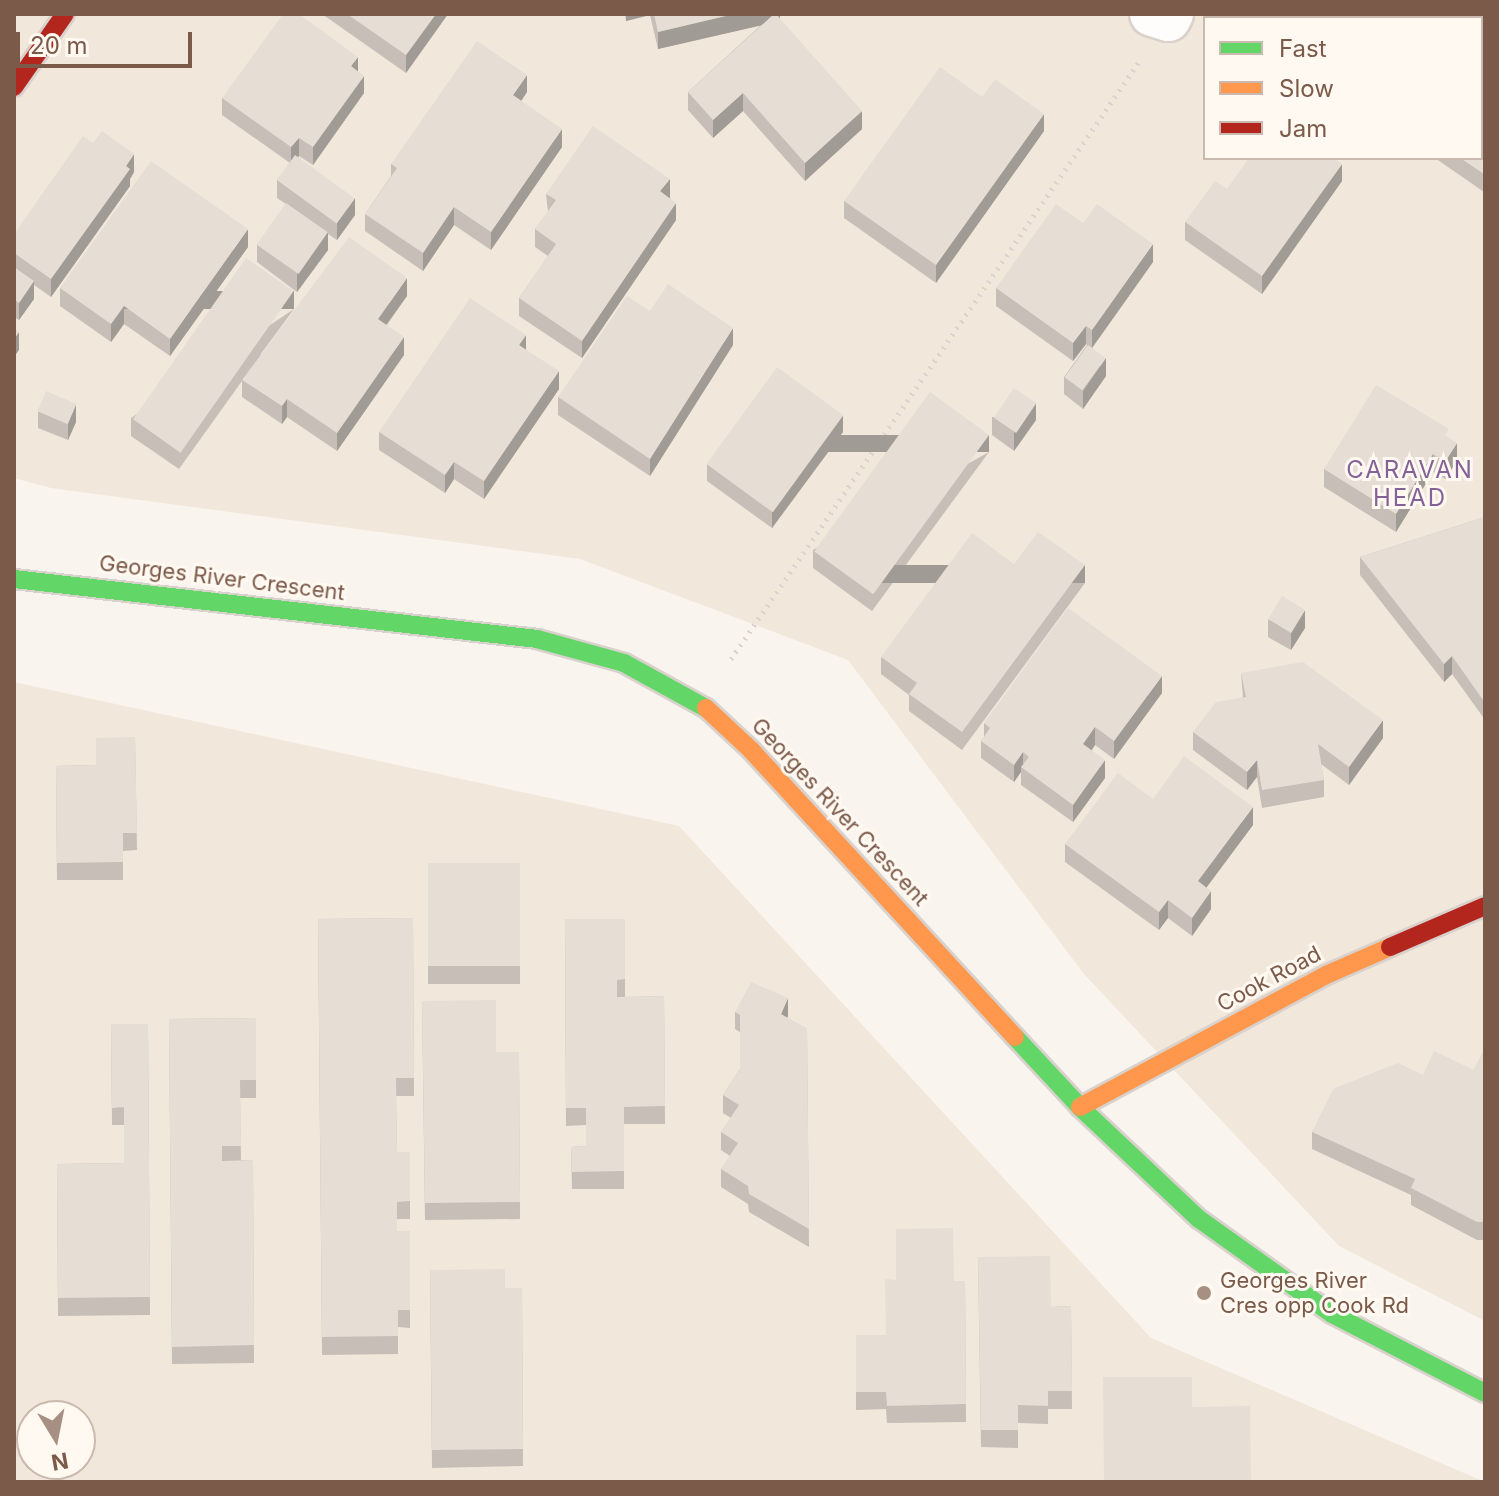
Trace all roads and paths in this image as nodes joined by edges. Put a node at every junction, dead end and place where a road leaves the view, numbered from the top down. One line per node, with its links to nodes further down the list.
1 (65, 14): 3 (street)
2 (1164, 16): 5 (path)
3 (14, 87)
4 (14, 579): 5 (street, Georges River Crescent)
5 (701, 704): 7 (street, Georges River Crescent)
6 (1485, 906): 7 (street, Cook Road)
7 (1080, 1107): 8 (street, Georges River Crescent)
8 (1485, 1393)

